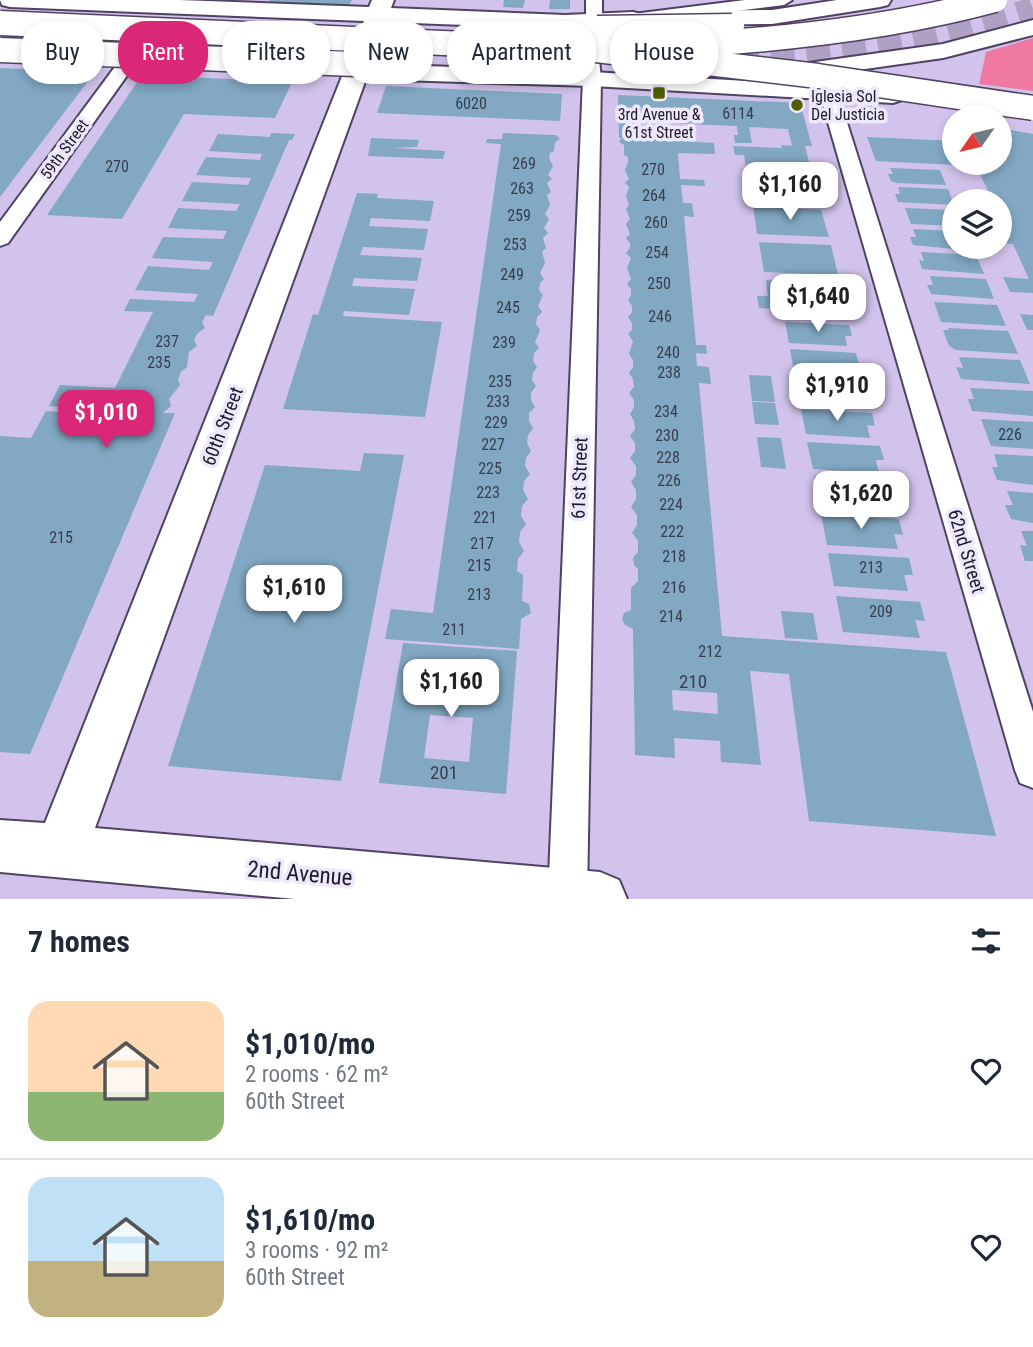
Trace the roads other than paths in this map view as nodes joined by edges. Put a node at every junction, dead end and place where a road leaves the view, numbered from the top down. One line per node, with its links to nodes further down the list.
1 (10, 0): 6 (main road)
2 (784, 0): 12 (street)
3 (880, 0): 12 (main road)
4 (935, 0): 8 (main road, bridge)
5 (995, 0): 13 (main road, bridge)
6 (170, 3): 10 (main road)
7 (1021, 5): 17 (main road, bridge)
8 (0, 7)
9 (594, 11): 10 (main road); 12 (main road)
10 (378, 16): 11 (main road)
11 (0, 17)
12 (633, 19)
13 (0, 25): 16 (main road, bridge)
14 (1033, 27): 26 (main road)
15 (0, 36): 20 (main road); 34 (main road)
16 (610, 51)
17 (0, 52): 18 (main road)
18 (118, 59)
19 (208, 61): 23 (main road)
20 (344, 63)
21 (718, 63): 32 (main road, bridge)
22 (718, 63): 33 (main road, bridge)
23 (344, 64)
24 (596, 69): 26 (main road)
25 (596, 69): 30 (main road)
26 (775, 74): 31 (main road)
27 (118, 75): 35 (street, 59th Street)
28 (352, 84): 38 (main road, 60th Street)
29 (591, 84): 39 (street, 61st Street)
30 (828, 91): 31 (main road); 36 (street, 62nd Street)
31 (887, 95): 33 (main road)
32 (1033, 98)
33 (1033, 110)
34 (1033, 119)
35 (0, 239)
36 (1033, 770)
37 (0, 846): 38 (main road, 2nd Avenue)
38 (61, 852): 39 (main road, 2nd Avenue)
39 (583, 898)

